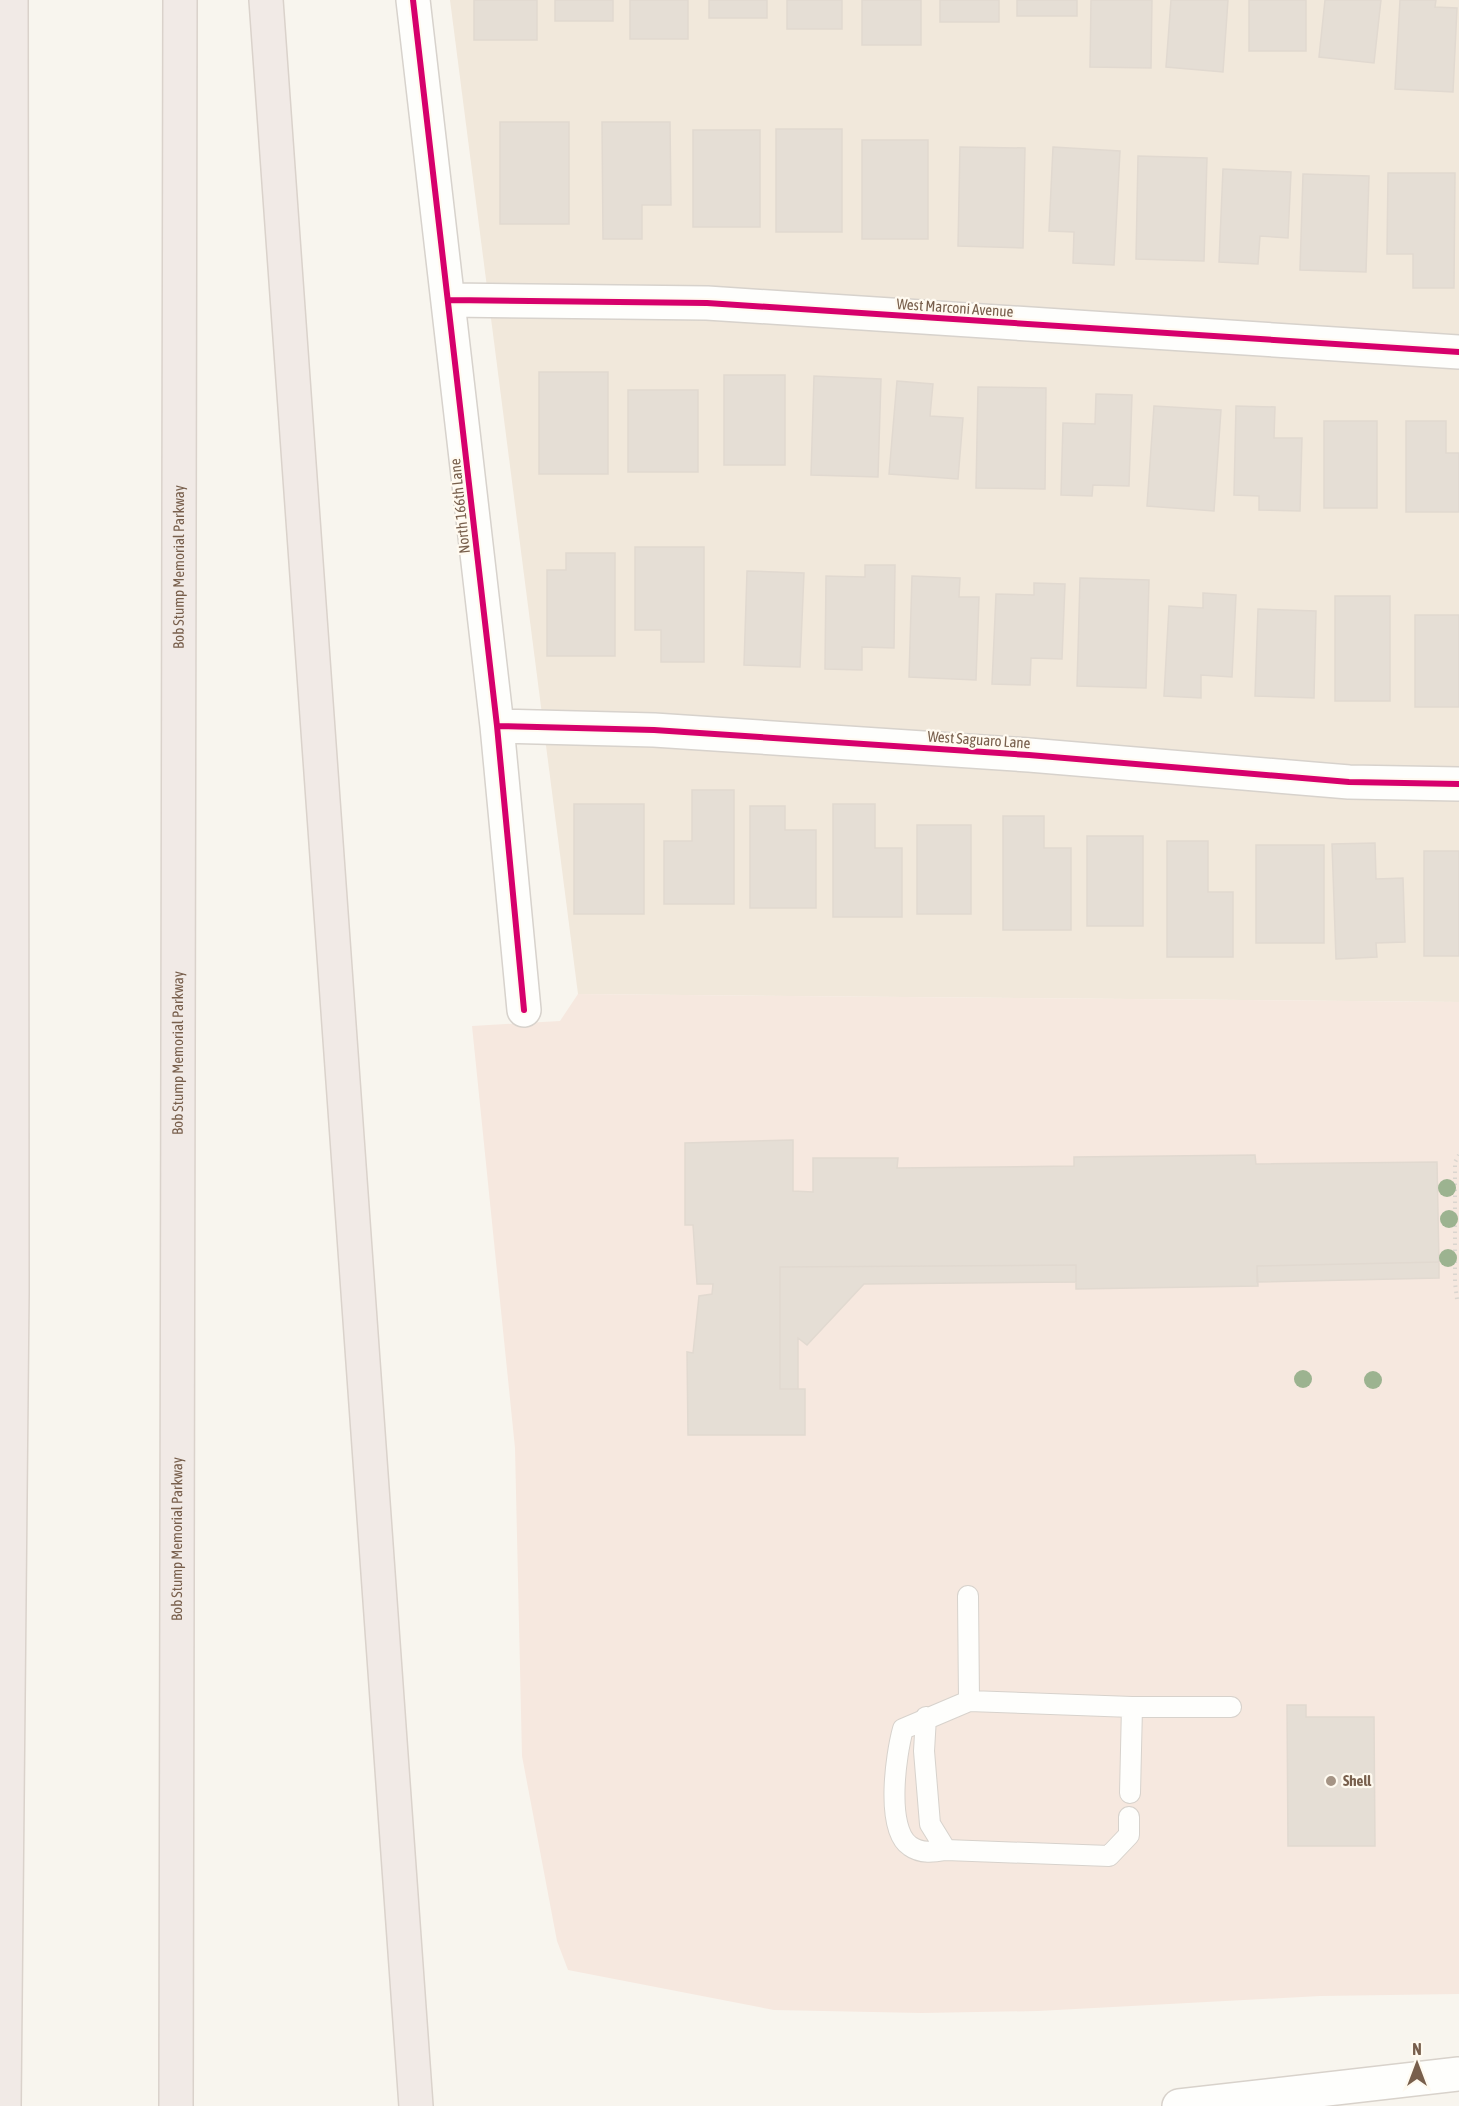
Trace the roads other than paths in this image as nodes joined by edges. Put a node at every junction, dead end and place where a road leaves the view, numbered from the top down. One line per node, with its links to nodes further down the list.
1 (12, 0): 19 (highway)
2 (180, 0): 20 (highway, Bob Stump Memorial Parkway)
3 (266, 0): 21 (highway)
4 (414, 0): 5 (street, North 166th Lane)
5 (449, 300): 6 (street, West Marconi Avenue); 7 (street, North 166th Lane)
6 (1459, 352)
7 (497, 726): 8 (street, West Saguaro Lane); 9 (street, North 166th Lane)
8 (1459, 784)
9 (524, 1010)
10 (968, 1596): 11 (lane)
11 (969, 1701): 12 (lane); 14 (lane)
12 (1132, 1707): 13 (lane); 15 (lane)
13 (1231, 1707)
14 (926, 1717): 17 (lane); 17 (lane)
15 (1130, 1793)
16 (1129, 1817): 17 (lane)
17 (946, 1850)
18 (1459, 2074): 22 (street)
19 (4, 2106)
20 (176, 2106)
21 (416, 2106)
22 (1179, 2106)

